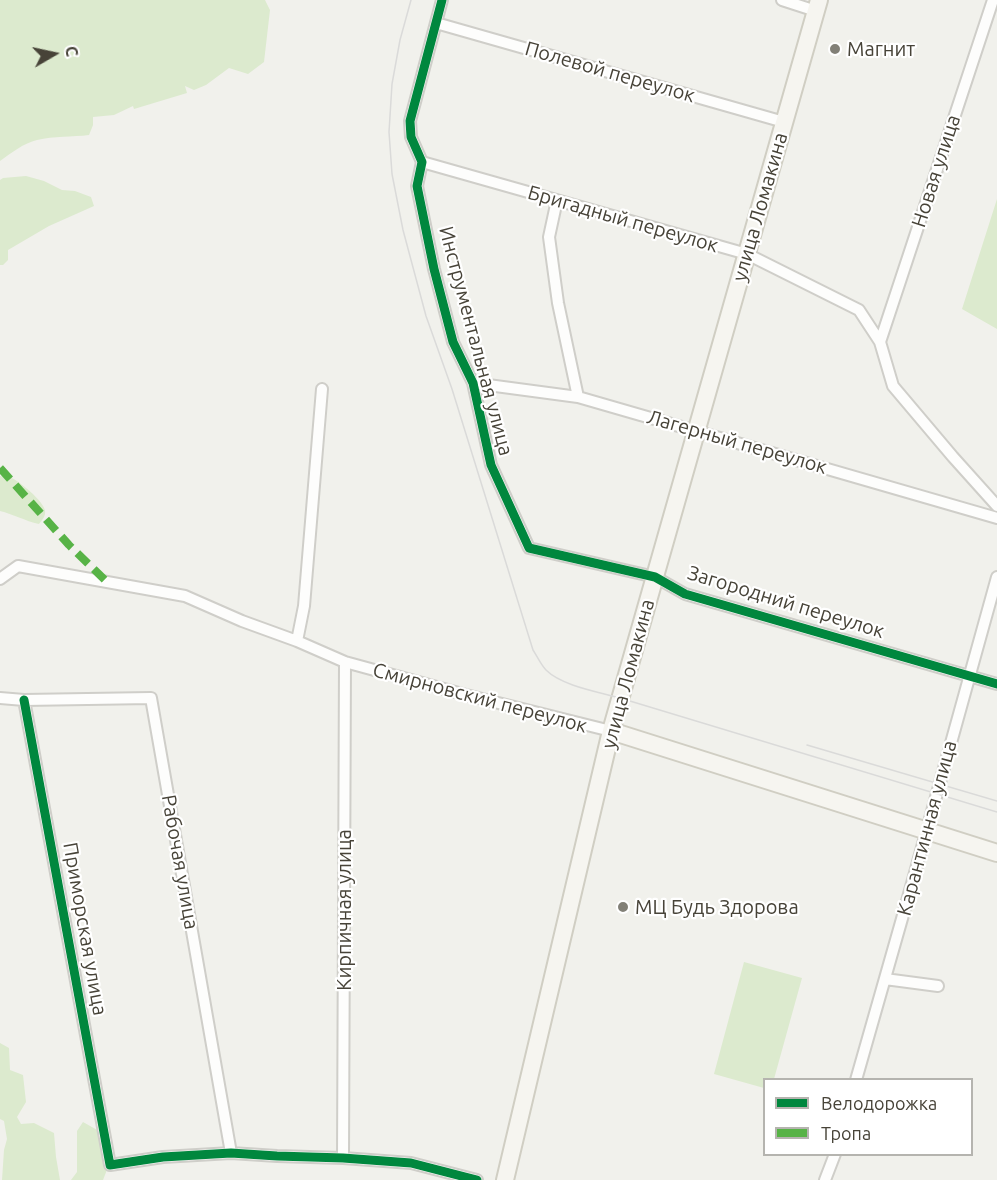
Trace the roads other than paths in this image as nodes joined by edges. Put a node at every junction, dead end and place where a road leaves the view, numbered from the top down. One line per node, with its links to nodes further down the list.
1 (442, 0): 5 (street, Инструментальная улица)
2 (782, 0): 4 (street)
3 (993, 0): 10 (street, Новая улица)
4 (818, 5): 6 (main road, улица Ломакина)
5 (436, 23): 6 (street, Полевой переулок); 7 (street, Инструментальная улица)
6 (784, 122): 9 (main road, улица Ломакина)
7 (422, 162): 8 (street, Бригадный переулок); 11 (street, Инструментальная улица)
8 (557, 200): 9 (street, Бригадный переулок); 13 (street)
9 (747, 254): 10 (street, Бригадный переулок); 14 (main road, улица Ломакина)
10 (880, 342): 15 (street, Бригадный переулок)
11 (473, 383): 13 (street, Лагерный переулок); 17 (street, Инструментальная улица)
12 (322, 389): 21 (street)
13 (578, 397): 14 (street, Лагерный переулок)
14 (697, 430): 16 (street, Лагерный переулок); 18 (main road, улица Ломакина)
15 (997, 506)
16 (997, 518)
17 (529, 548): 18 (street, Загородний переулок)
18 (655, 577): 23 (street, Загородний переулок); 27 (main road, улица Ломакина)
19 (997, 577): 23 (street, Карантинная улица)
20 (0, 579): 21 (street, Смирновский переулок)
21 (297, 641): 22 (street, Смирновский переулок)
22 (345, 662): 27 (street, Смирновский переулок); 35 (street, Кирпичная улица)
23 (969, 675): 24 (street, Загородний переулок); 28 (street, Карантинная улица)
24 (997, 684)
25 (0, 698): 26 (street)
26 (24, 700): 33 (street, Рабочая улица); 33 (street, Приморская улица)
27 (611, 731): 28 (main road, Смирновский переулок); 37 (main road, улица Ломакина)
28 (926, 831): 29 (main road, Смирновский переулок); 30 (street, Карантинная улица)
29 (997, 853)
30 (885, 979): 31 (street); 32 (street, Карантинная улица)
31 (938, 986)
32 (857, 1078)
33 (231, 1153): 35 (street)
34 (835, 1156): 38 (street)
35 (343, 1158): 36 (street)
36 (477, 1180)
37 (505, 1180)
38 (825, 1180)

